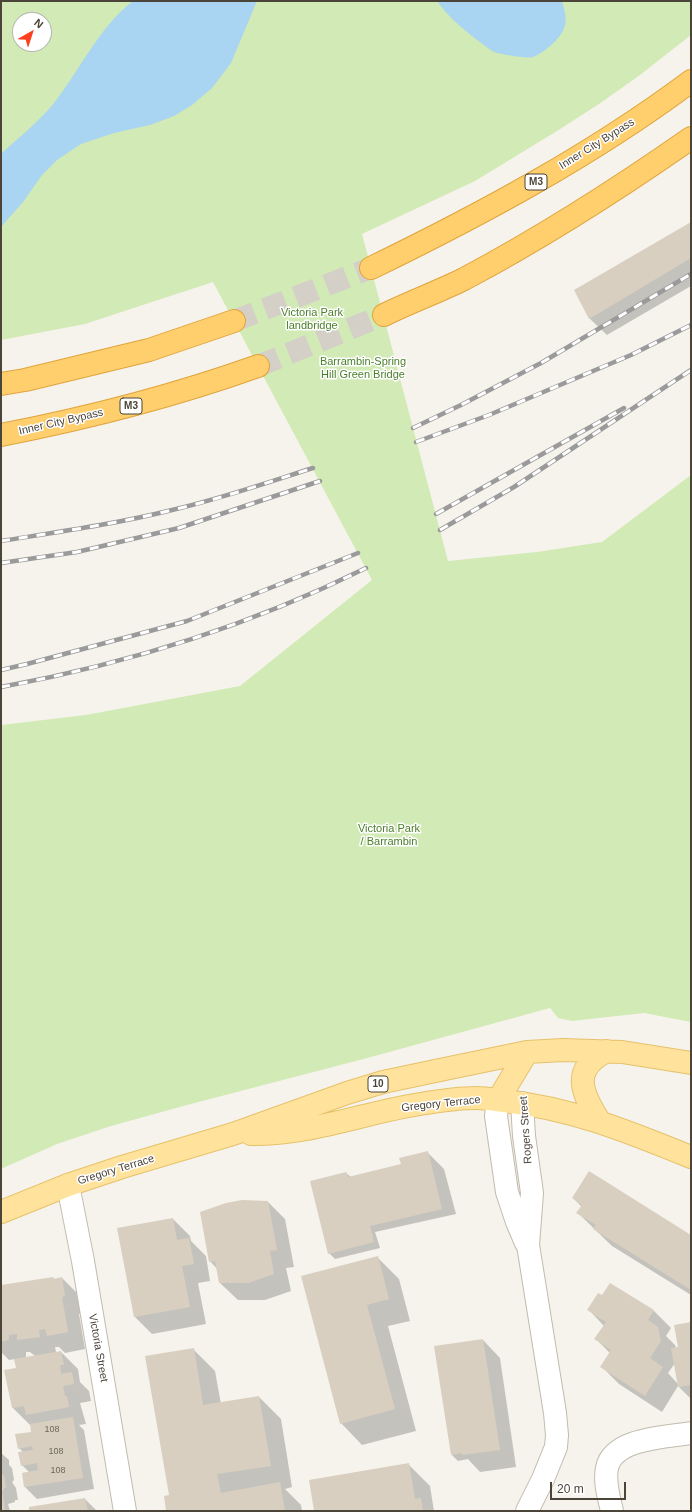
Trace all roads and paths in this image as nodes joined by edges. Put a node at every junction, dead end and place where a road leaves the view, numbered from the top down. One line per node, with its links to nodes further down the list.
1 (691, 80): 3 (highway, Inner City Bypass / M3)
2 (691, 138): 4 (highway)
3 (371, 268)
4 (384, 315)
5 (234, 321): 7 (highway)
6 (258, 366): 8 (highway, Inner City Bypass / M3)
7 (1, 384)
8 (1, 435)
9 (607, 1051): 10 (main road, Gregory Terrace / 10); 11 (main road, Gregory Terrace / 10); 14 (main road)
10 (528, 1052): 12 (main road, Rogers Street); 13 (main road, Rogers Street); 15 (main road, Gregory Terrace / 10)
11 (691, 1063)
12 (498, 1100): 13 (main road, Gregory Terrace / 10); 15 (main road, Gregory Terrace / 10); 19 (street, Rogers Street)
13 (522, 1103): 14 (main road, Gregory Terrace / 10); 19 (street, Rogers Street)
14 (600, 1122): 16 (main road, Gregory Terrace / 10)
15 (234, 1134): 17 (main road, Gregory Terrace / 10)
16 (691, 1157)
17 (68, 1185): 18 (main road, Gregory Terrace / 10); 21 (street, Victoria Street)
18 (1, 1212)
19 (528, 1246): 22 (street, Rogers Street)
20 (691, 1433): 23 (street)
21 (125, 1511)
22 (527, 1511)
23 (612, 1511)

